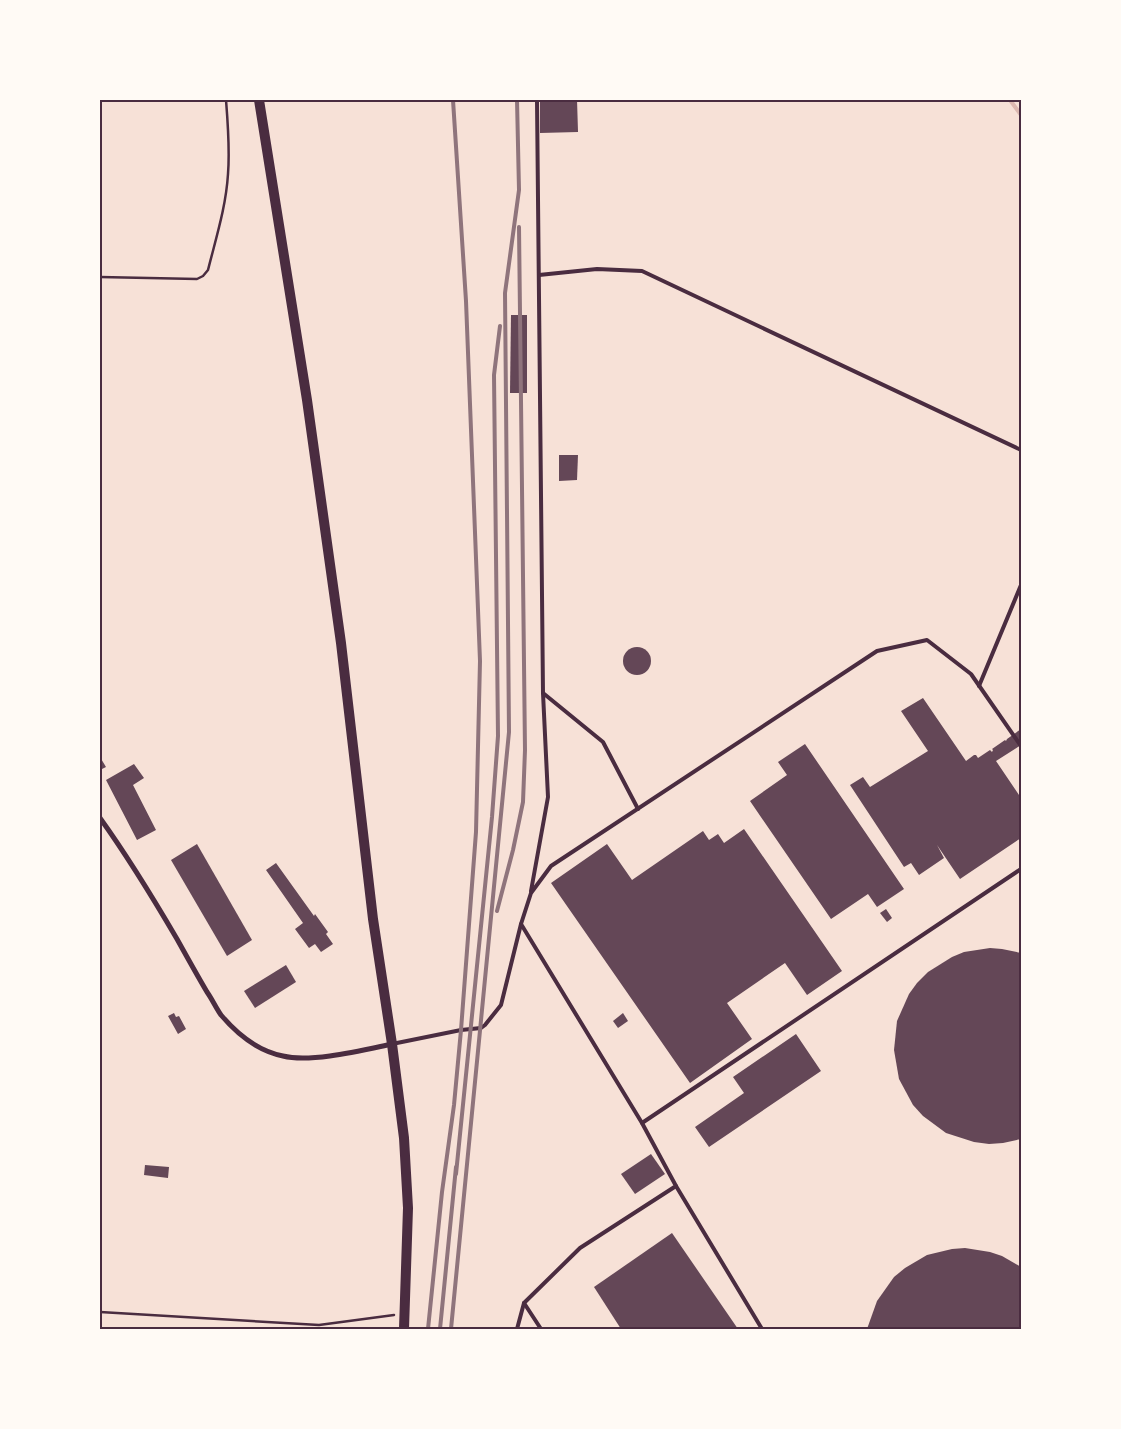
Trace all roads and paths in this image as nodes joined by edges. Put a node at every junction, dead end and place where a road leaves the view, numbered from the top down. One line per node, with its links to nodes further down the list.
1 (226, 100): 5 (path)
2 (259, 100): 16 (main road)
3 (537, 100): 4 (lane)
4 (539, 275): 6 (lane); 9 (lane)
5 (100, 277)
6 (1021, 450)
7 (1021, 585): 8 (lane)
8 (979, 686): 10 (lane); 11 (lane)
9 (543, 694): 11 (lane); 14 (lane)
10 (1021, 746)
11 (638, 809): 14 (lane)
12 (100, 818): 16 (street)
13 (1021, 869): 17 (lane)
14 (531, 893): 15 (lane)
15 (521, 924): 16 (lane); 17 (lane)
16 (392, 1044): 21 (main road)
17 (642, 1123): 18 (lane)
18 (676, 1186): 19 (lane); 25 (lane)
19 (524, 1303): 23 (lane); 24 (lane)
20 (100, 1312): 21 (path)
21 (406, 1314): 22 (main road)
22 (404, 1329)
23 (517, 1329)
24 (542, 1329)
25 (762, 1329)

